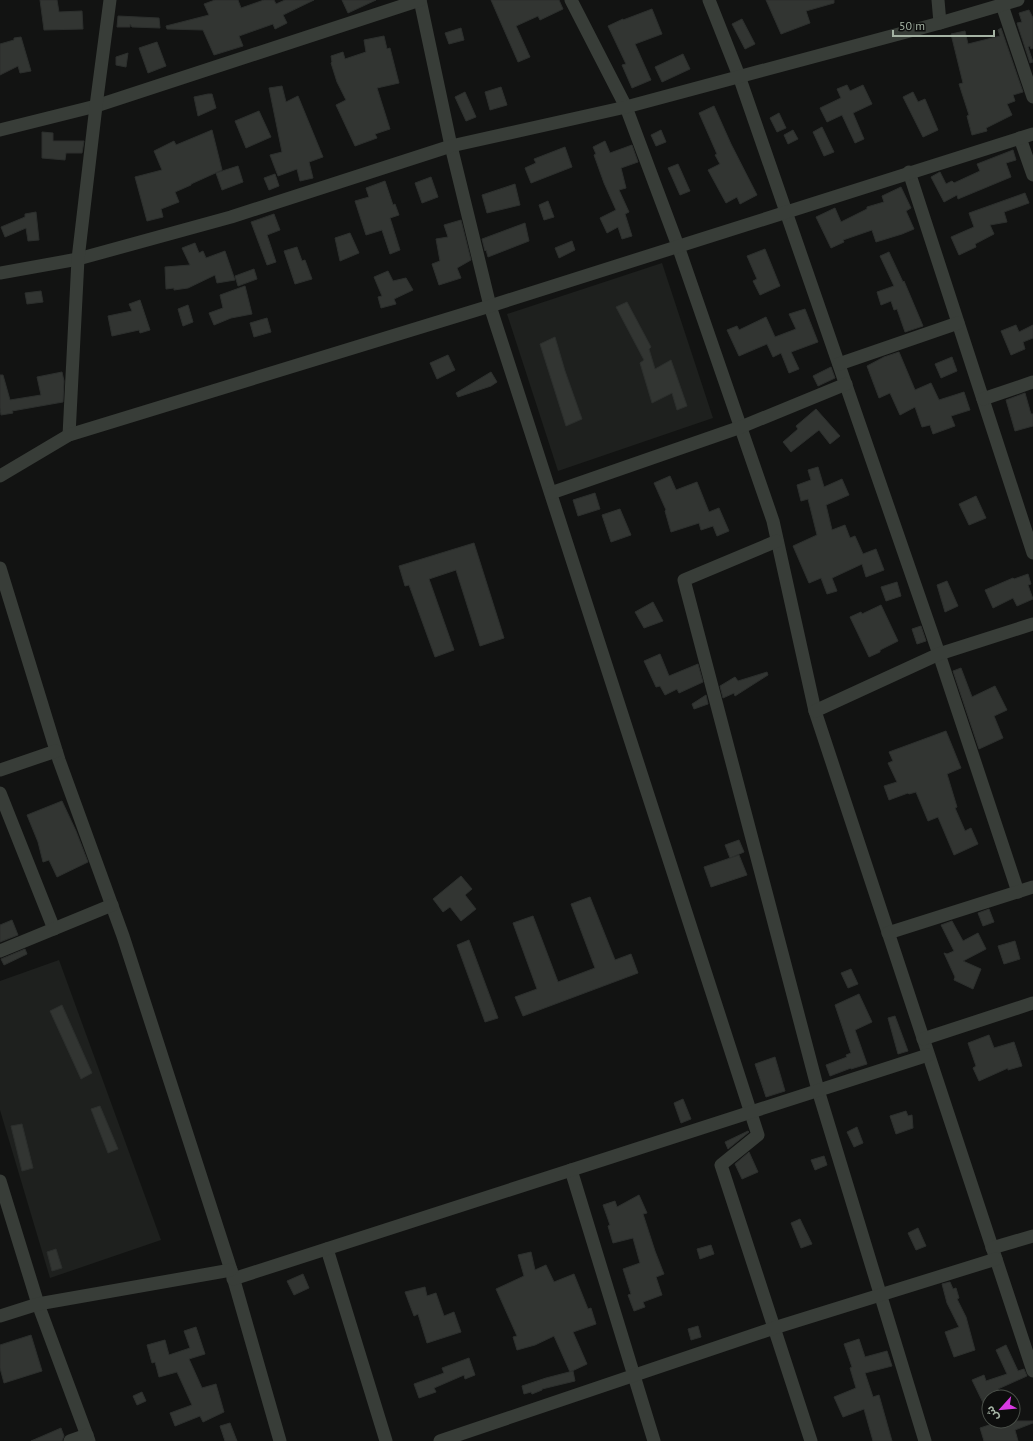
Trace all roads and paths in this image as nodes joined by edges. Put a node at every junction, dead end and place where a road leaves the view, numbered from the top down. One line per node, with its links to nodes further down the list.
1 (110, 0): 11 (street)
2 (420, 0): 11 (street); 16 (street)
3 (571, 0): 12 (street)
4 (709, 0): 9 (street)
5 (938, 0): 8 (street)
6 (1018, 0): 7 (street)
7 (1002, 5): 8 (street); 10 (street)
8 (940, 23): 9 (street)
9 (739, 76): 12 (street); 19 (street)
10 (1033, 97)
11 (96, 106): 13 (street); 21 (street)
12 (626, 107): 16 (street); 20 (street)
13 (0, 130)
14 (1033, 134): 15 (street)
15 (1020, 138): 17 (street); 18 (street)
16 (451, 146): 21 (street); 23 (street)
17 (909, 172): 19 (street); 24 (street)
18 (1033, 175)
19 (786, 212): 20 (street); 25 (street)
20 (678, 246): 23 (street); 29 (street)
21 (78, 258): 22 (street); 30 (street)
22 (0, 273)
23 (490, 306): 30 (street); 32 (street)
24 (958, 323): 25 (street); 28 (street)
25 (839, 364): 27 (street)
26 (1033, 382): 28 (street)
27 (846, 384): 29 (street); 37 (street)
28 (983, 399): 34 (street)
29 (741, 426): 32 (street); 33 (street)
30 (69, 435): 31 (street)
31 (0, 476)
32 (550, 494): 52 (street)
33 (777, 541): 38 (street); 51 (street)
34 (1033, 554)
35 (0, 568): 39 (street)
36 (1033, 624): 37 (street)
37 (939, 654): 38 (street); 43 (street)
38 (815, 712): 46 (street)
39 (56, 751): 40 (street); 44 (street)
40 (0, 770)
41 (0, 793): 45 (street)
42 (1033, 888): 43 (street)
43 (1018, 892): 46 (street)
44 (112, 905): 45 (street); 58 (street)
45 (54, 929): 47 (street)
46 (888, 933): 49 (street)
47 (0, 950)
48 (1033, 1003): 49 (street)
49 (923, 1039): 50 (street)
50 (928, 1055): 51 (street); 57 (street)
51 (818, 1090): 52 (street); 59 (street)
52 (750, 1112): 53 (street); 62 (street)
53 (571, 1170): 56 (street); 64 (street)
54 (0, 1181): 60 (street)
55 (1033, 1236): 57 (street)
56 (327, 1249): 58 (street); 68 (street)
57 (994, 1254): 59 (street); 63 (street)
58 (232, 1275): 60 (street); 67 (street)
59 (881, 1295): 62 (street); 72 (street)
60 (38, 1304): 61 (street); 65 (street)
61 (0, 1316)
62 (774, 1328): 64 (street); 71 (street)
63 (1032, 1362)
64 (634, 1375): 69 (street); 70 (street)
65 (88, 1438): 66 (street)
66 (70, 1441)
67 (280, 1441)
68 (386, 1441)
69 (440, 1441)
70 (654, 1441)
71 (811, 1441)
72 (925, 1441)

